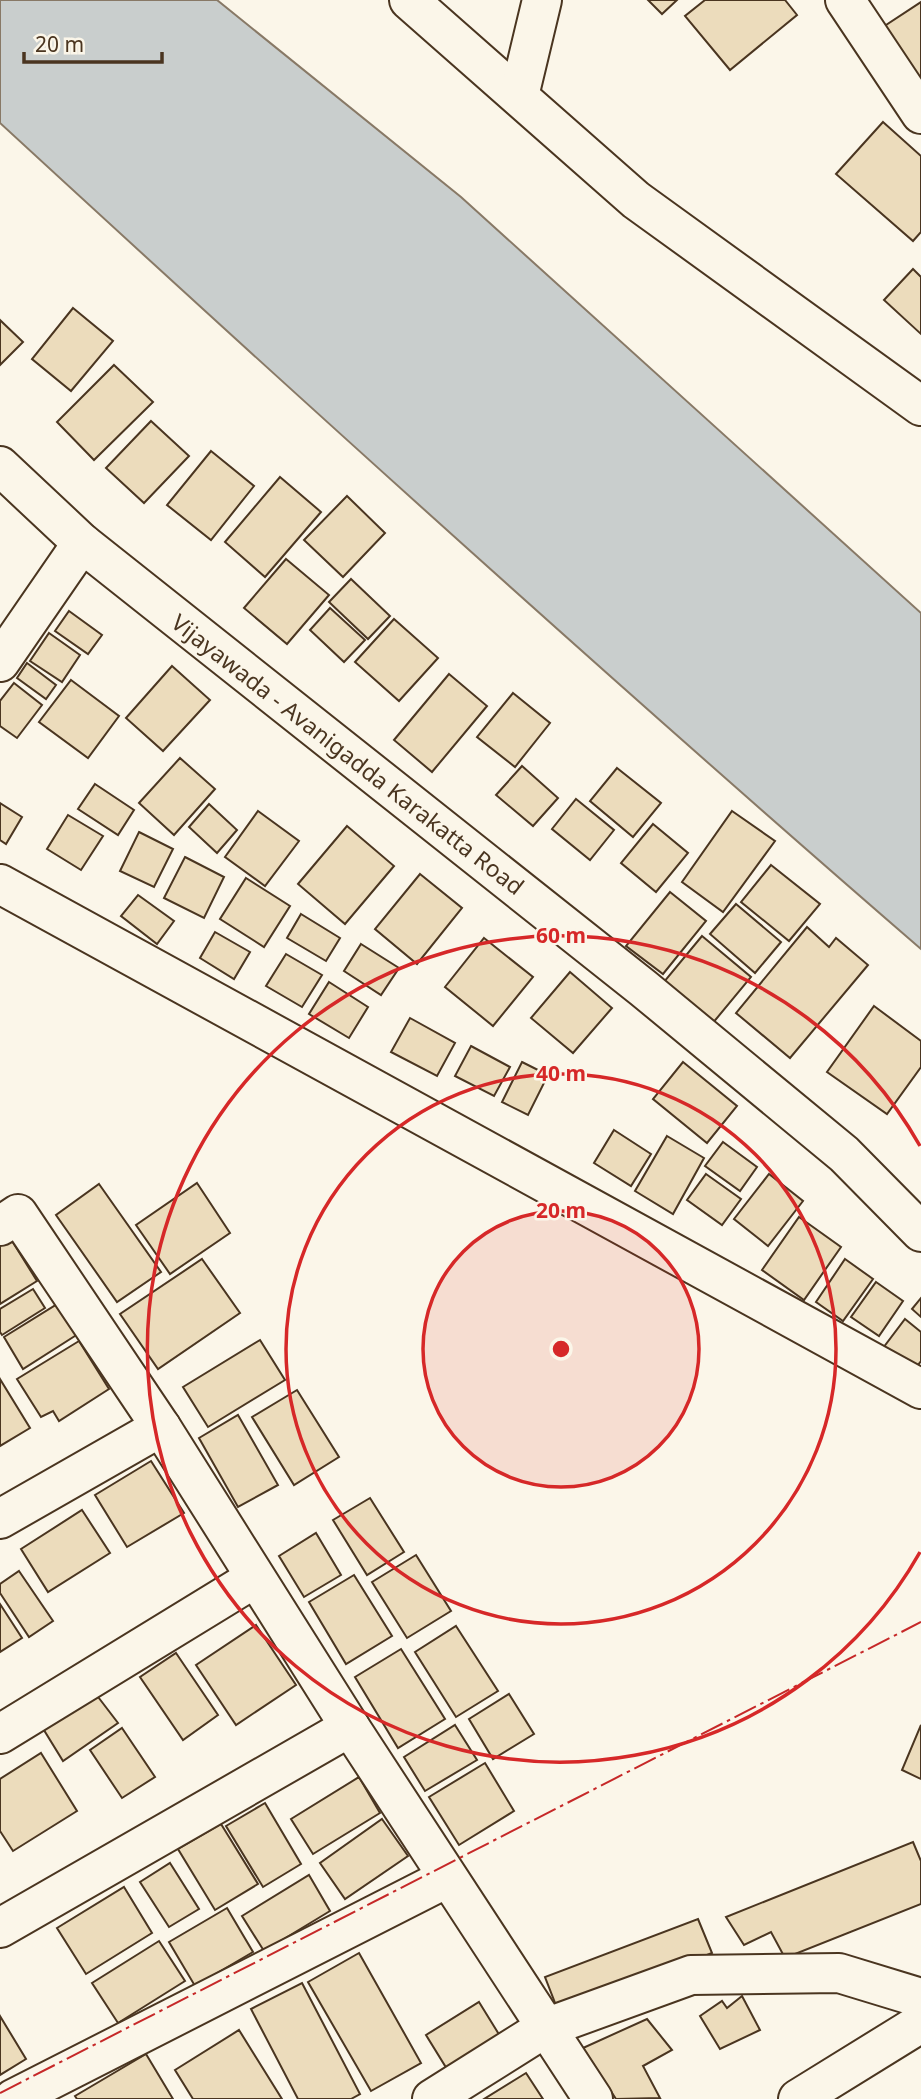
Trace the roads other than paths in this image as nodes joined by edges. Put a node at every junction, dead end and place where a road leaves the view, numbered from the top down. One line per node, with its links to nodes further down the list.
1 (409, 0): 4 (street)
2 (542, 0): 4 (street)
3 (845, 0): 5 (street)
4 (519, 96): 6 (street)
5 (921, 114)
6 (921, 406)
7 (0, 466): 8 (street, Vijayawada - Avanigadda Karakatta Road)
8 (82, 543): 9 (street); 12 (street, Vijayawada - Avanigadda Karakatta Road)
9 (0, 662)
10 (0, 884): 13 (street)
11 (0, 1226): 14 (street)
12 (921, 1232)
13 (921, 1389)
14 (160, 1427): 15 (street); 16 (street)
15 (0, 1519)
16 (255, 1578): 17 (street); 18 (street)
17 (350, 1727): 19 (street); 20 (street)
18 (0, 1734)
19 (447, 1878): 23 (street); 24 (street)
20 (0, 1928)
21 (921, 1998): 23 (street)
22 (921, 2023): 27 (street)
23 (545, 2028): 25 (street); 26 (street)
24 (13, 2099)
25 (432, 2099)
26 (593, 2099)
27 (798, 2099)

